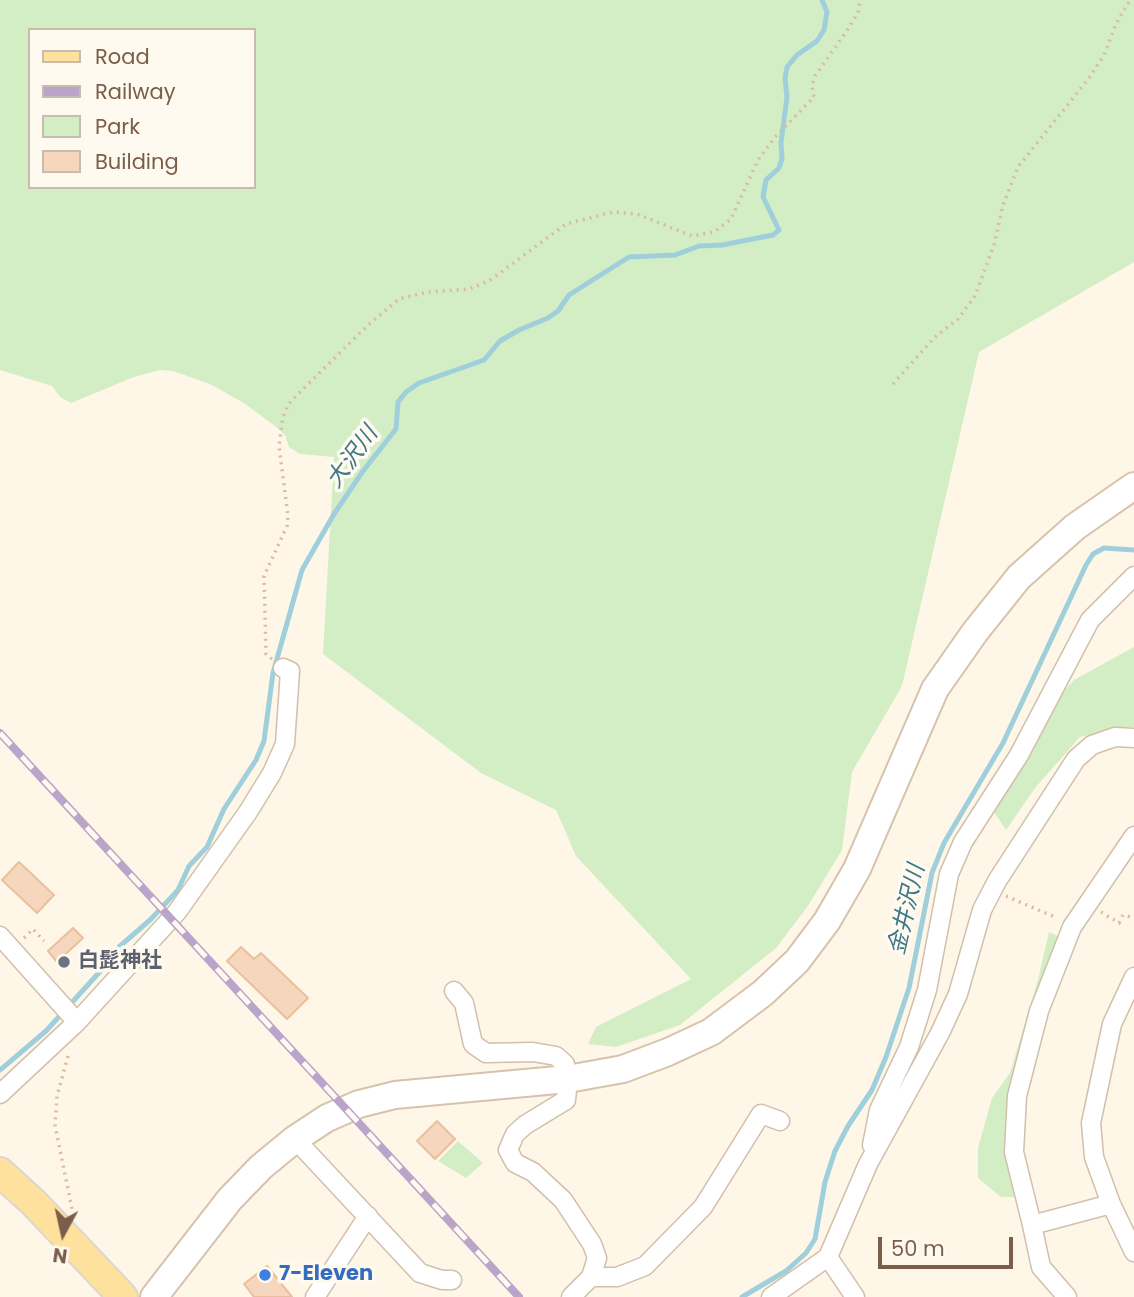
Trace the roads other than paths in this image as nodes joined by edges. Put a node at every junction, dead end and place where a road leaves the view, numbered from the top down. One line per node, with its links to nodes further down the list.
1 (1134, 486): 10 (street)
2 (1134, 576): 14 (street)
3 (276, 662): 9 (street)
4 (1134, 738): 14 (street)
5 (1134, 836): 18 (street)
6 (6, 943): 9 (street)
7 (1134, 978): 16 (street)
8 (454, 991): 10 (street)
9 (78, 1023): 11 (street)
10 (568, 1079): 13 (street); 21 (street)
11 (0, 1094)
12 (780, 1121): 21 (street)
13 (295, 1139): 17 (street); 24 (street)
14 (868, 1164): 20 (street)
15 (0, 1172): 23 (main road)
16 (1111, 1204): 18 (street); 19 (street)
17 (368, 1216): 22 (street); 25 (street)
18 (1032, 1225): 29 (street)
19 (1134, 1252)
20 (828, 1256): 27 (street); 28 (street)
21 (591, 1277): 26 (street)
22 (445, 1286)
23 (123, 1297)
24 (154, 1297)
25 (315, 1297)
26 (571, 1297)
27 (771, 1297)
28 (855, 1297)
29 (1068, 1297)

